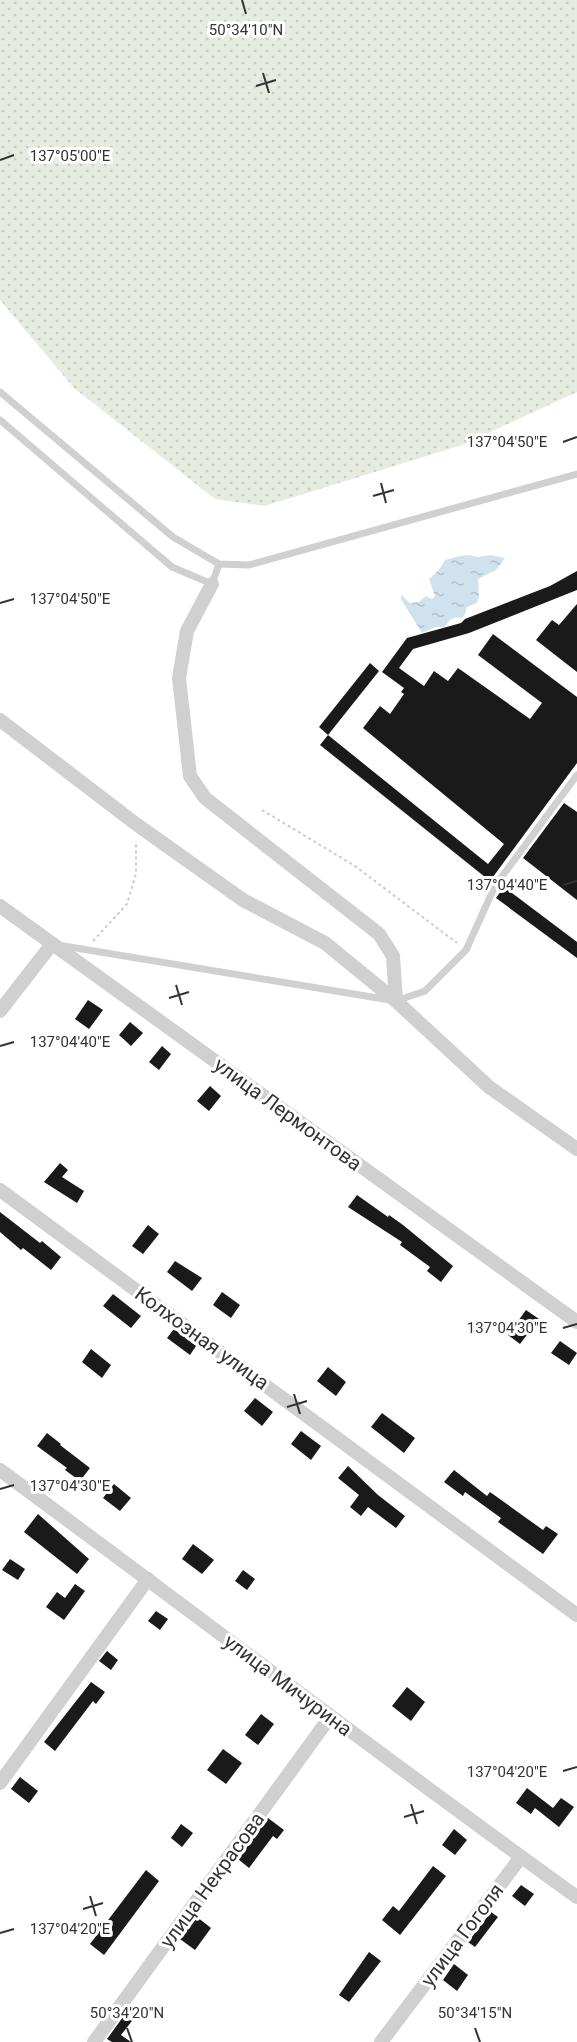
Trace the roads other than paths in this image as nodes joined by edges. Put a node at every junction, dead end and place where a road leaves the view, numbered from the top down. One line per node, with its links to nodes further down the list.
1 (0, 392): 4 (lane)
2 (0, 420): 5 (lane)
3 (577, 474): 4 (lane)
4 (219, 564): 5 (lane)
5 (212, 584): 10 (street)
6 (0, 720): 10 (street)
7 (577, 775): 10 (lane)
8 (0, 906): 9 (street, улица Лермонтова)
9 (52, 944): 10 (lane); 11 (street); 14 (street, улица Лермонтова)
10 (396, 1001): 12 (street)
11 (0, 1011)
12 (577, 1149)
13 (0, 1190): 17 (street, Колхозная улица)
14 (577, 1322)
15 (0, 1470): 16 (street, улица Мичурина)
16 (148, 1579): 18 (street, улица Мичурина); 19 (street)
17 (577, 1615)
18 (330, 1717): 20 (street, улица Мичурина); 22 (street, улица Некрасова)
19 (0, 1783)
20 (520, 1857): 21 (street, улица Мичурина); 23 (street, улица Гоголя)
21 (577, 1898)
22 (94, 2042)
23 (381, 2042)

